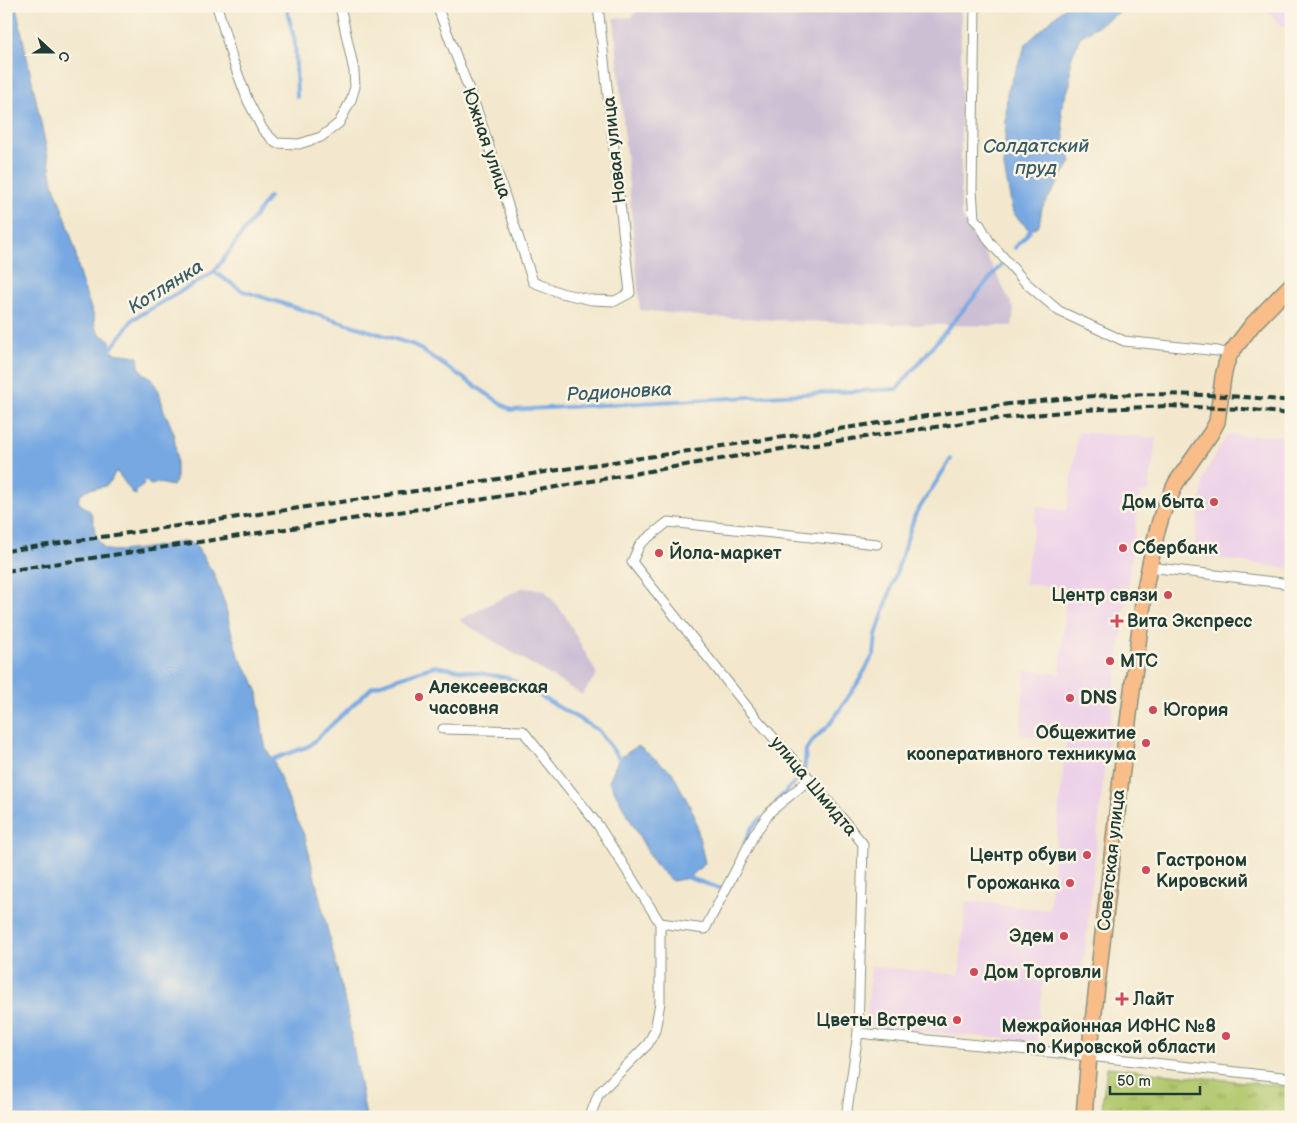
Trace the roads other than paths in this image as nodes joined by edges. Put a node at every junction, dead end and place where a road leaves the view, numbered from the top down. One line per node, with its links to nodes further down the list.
1 (217, 6): 2 (street)
2 (340, 6)
3 (437, 6): 7 (street, Южная улица)
4 (598, 6): 7 (street, Новая улица)
5 (976, 6): 8 (street)
6 (1291, 285): 8 (main road, Советская улица)
7 (630, 293)
8 (1230, 354): 10 (main road, Советская улица)
9 (877, 544): 13 (street, улица Шмидта)
10 (1149, 567): 11 (street); 16 (main road, Советская улица)
11 (1291, 584)
12 (443, 729): 14 (street)
13 (810, 779): 14 (street); 15 (street, улица Шмидта)
14 (660, 923): 18 (street)
15 (858, 1033): 16 (street); 19 (street, улица Шмидта)
16 (1089, 1056): 17 (street); 20 (main road, Советская улица)
17 (1291, 1078)
18 (592, 1117)
19 (846, 1117)
20 (1084, 1117)

